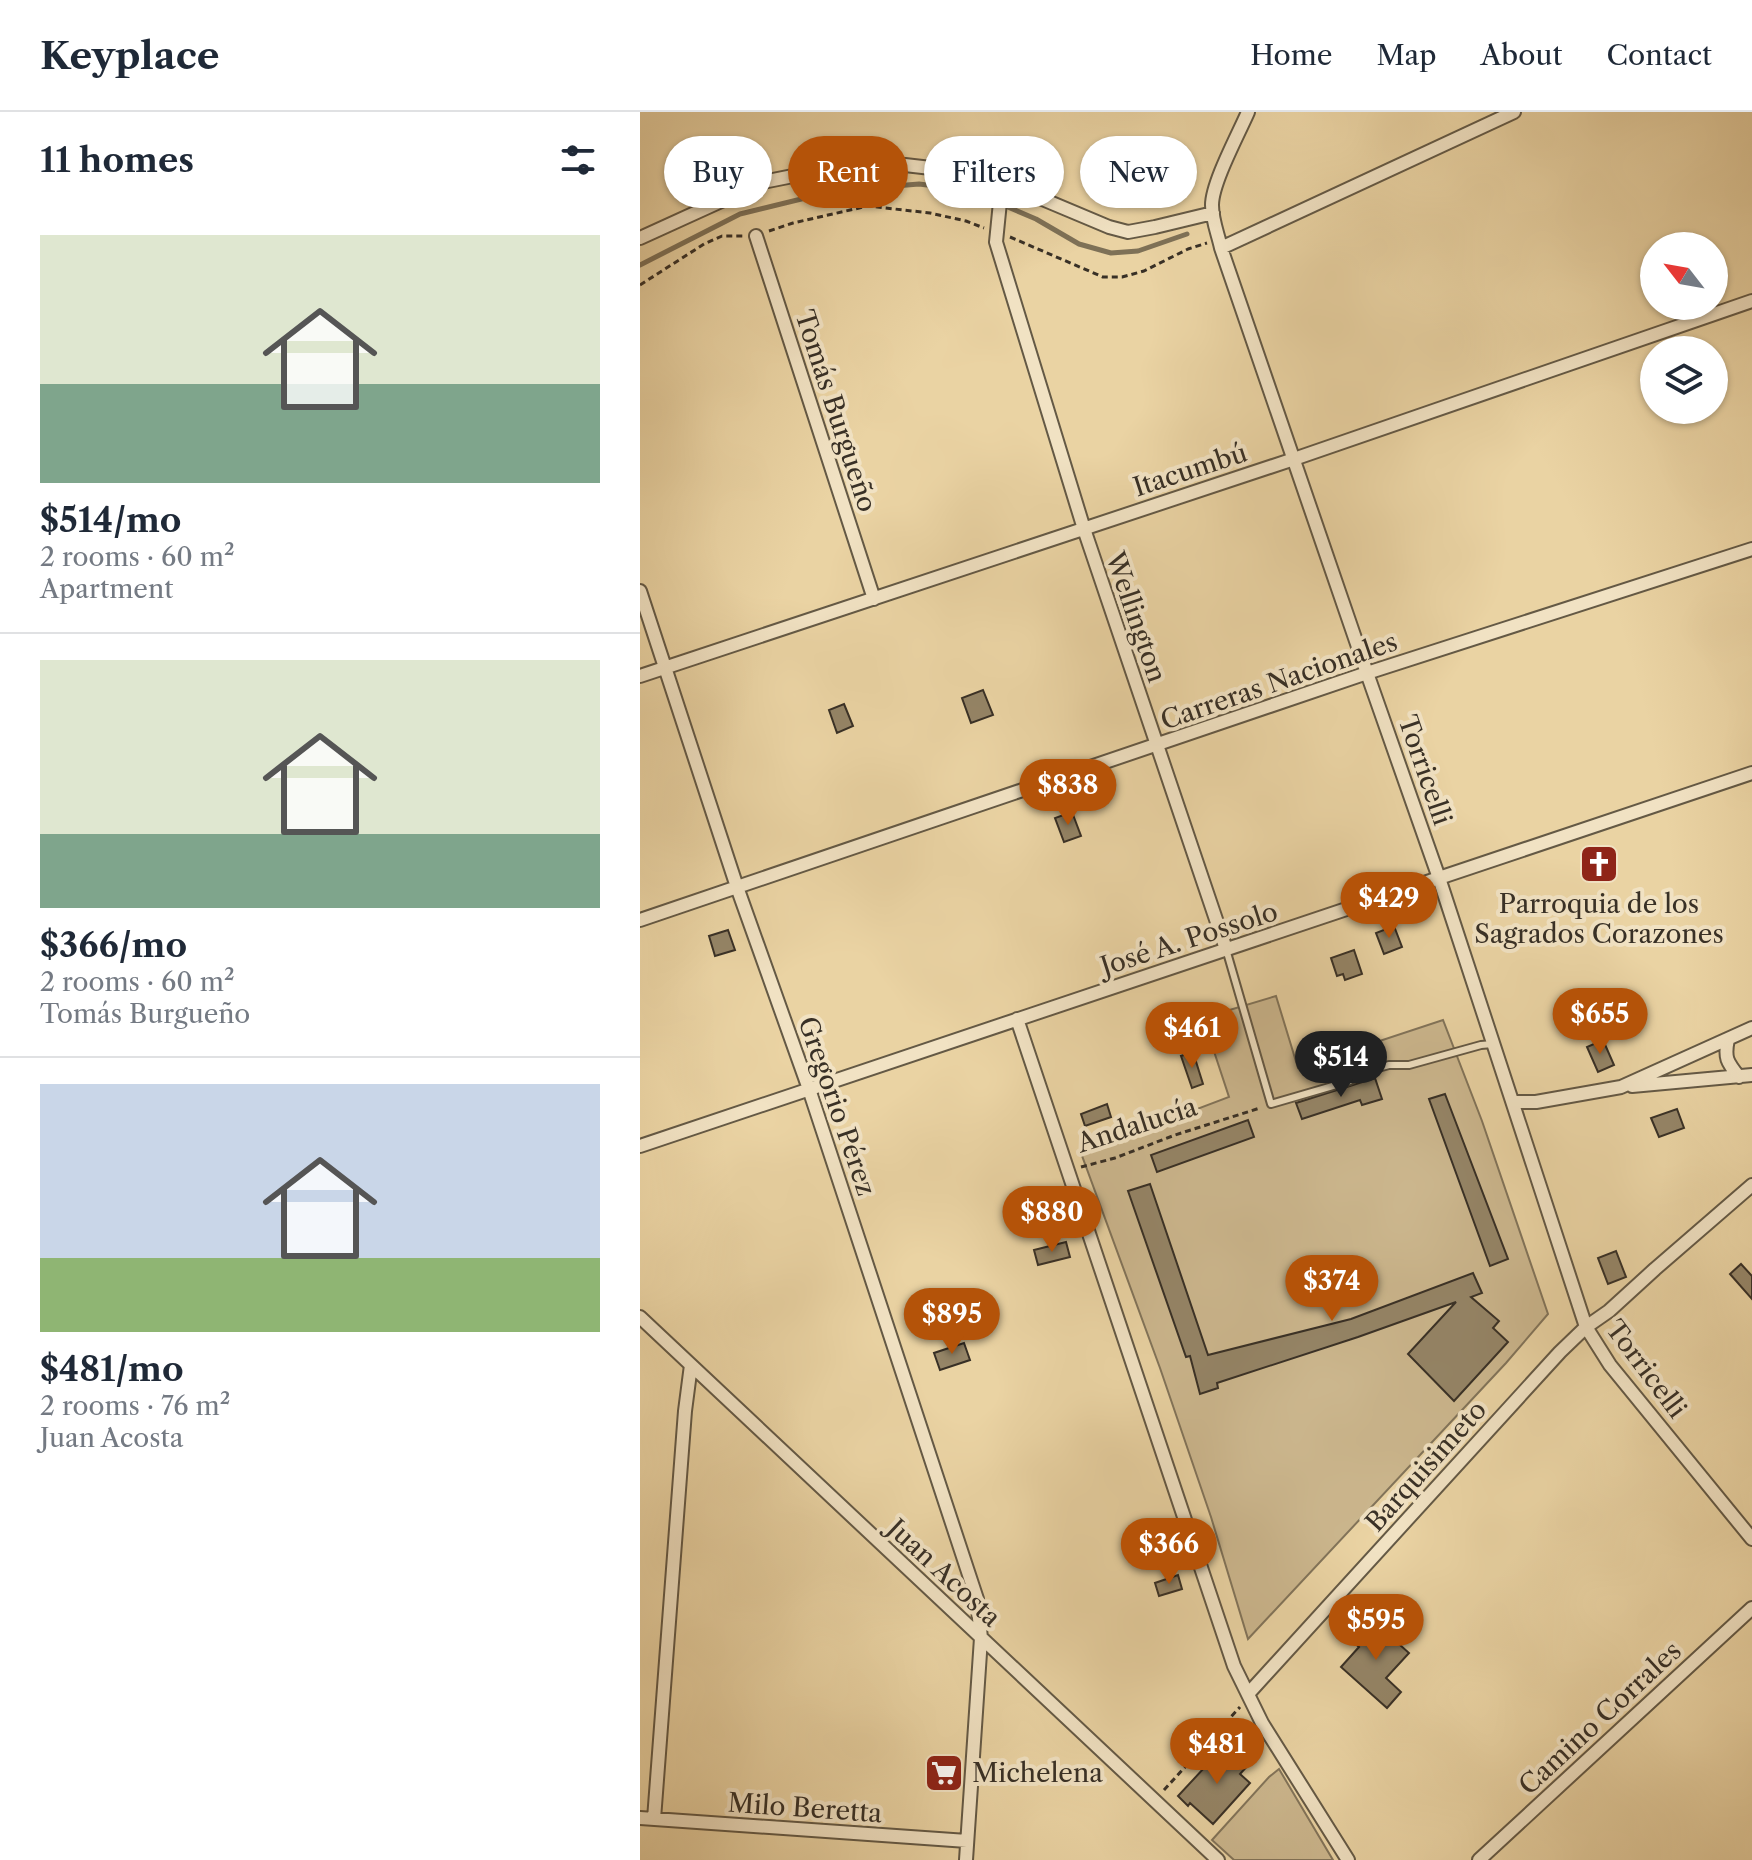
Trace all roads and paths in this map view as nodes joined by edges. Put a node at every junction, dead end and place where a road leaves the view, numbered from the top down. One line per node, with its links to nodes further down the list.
1 (1248, 112): 6 (street, Torricelli)
2 (1514, 112): 10 (street)
3 (924, 167): 9 (street)
4 (999, 208): 7 (street, Wellington)
5 (1058, 208): 6 (street)
6 (1213, 213): 10 (street, Torricelli)
7 (997, 232): 8 (path); 10 (path); 14 (street, Wellington)
8 (756, 236): 11 (path); 17 (street, Tomás Burgueño)
9 (640, 238)
10 (1221, 248): 13 (street, Torricelli)
11 (640, 285)
12 (1752, 301): 13 (street, Itacumbú)
13 (1294, 459): 14 (street, Itacumbú); 19 (street, Torricelli)
14 (1084, 529): 17 (street, Itacumbú); 21 (street, Wellington)
15 (1752, 549): 19 (street, Carreras Nacionales)
16 (640, 591): 18 (street, Gregorio Pérez)
17 (874, 599): 18 (street, Itacumbú)
18 (666, 668): 20 (street, Itacumbú); 24 (street, Gregorio Pérez)
19 (1367, 673): 21 (street, Carreras Nacionales); 23 (street, Torricelli)
20 (640, 676)
21 (1157, 746): 24 (street, Carreras Nacionales); 26 (street, Wellington)
22 (1752, 773): 23 (street, José A. Possolo)
23 (1439, 878): 26 (street, José A. Possolo); 30 (street, Torricelli)
24 (737, 887): 25 (street, Carreras Nacionales); 33 (street, Gregorio Pérez)
25 (640, 920)
26 (1226, 949): 27 (street, José A. Possolo); 35 (lane, Wellington)
27 (1017, 1019): 33 (street, José A. Possolo); 37 (street)
28 (1752, 1028): 29 (street)
29 (1728, 1039): 31 (street); 32 (street)
30 (1494, 1044): 34 (street, Torricelli); 35 (lane)
31 (1746, 1076): 32 (street)
32 (1621, 1087): 34 (street)
33 (809, 1089): 36 (street, José A. Possolo); 44 (street, Gregorio Pérez)
34 (1514, 1102): 40 (street, Torricelli)
35 (1271, 1104): 37 (path, Andalucía)
36 (640, 1146)
37 (1069, 1170): 45 (street)
38 (1752, 1185): 40 (street, Barquisimeto)
39 (640, 1317): 41 (street, Juan Acosta)
40 (1586, 1327): 42 (street, Torricelli); 45 (street, Barquisimeto)
41 (691, 1365): 44 (street, Juan Acosta); 48 (street)
42 (1752, 1539)
43 (1752, 1608): 53 (street, Camino Corrales)
44 (981, 1638): 46 (street, Juan Acosta); 49 (street, Gregorio Pérez)
45 (1248, 1694): 46 (path); 52 (street)
46 (1155, 1801): 51 (street, Juan Acosta)
47 (640, 1818): 48 (street, Milo Beretta)
48 (654, 1819): 49 (street, Milo Beretta)
49 (967, 1841): 50 (street, Gregorio Pérez)
50 (966, 1860)
51 (1218, 1860)
52 (1348, 1860)
53 (1479, 1860)

